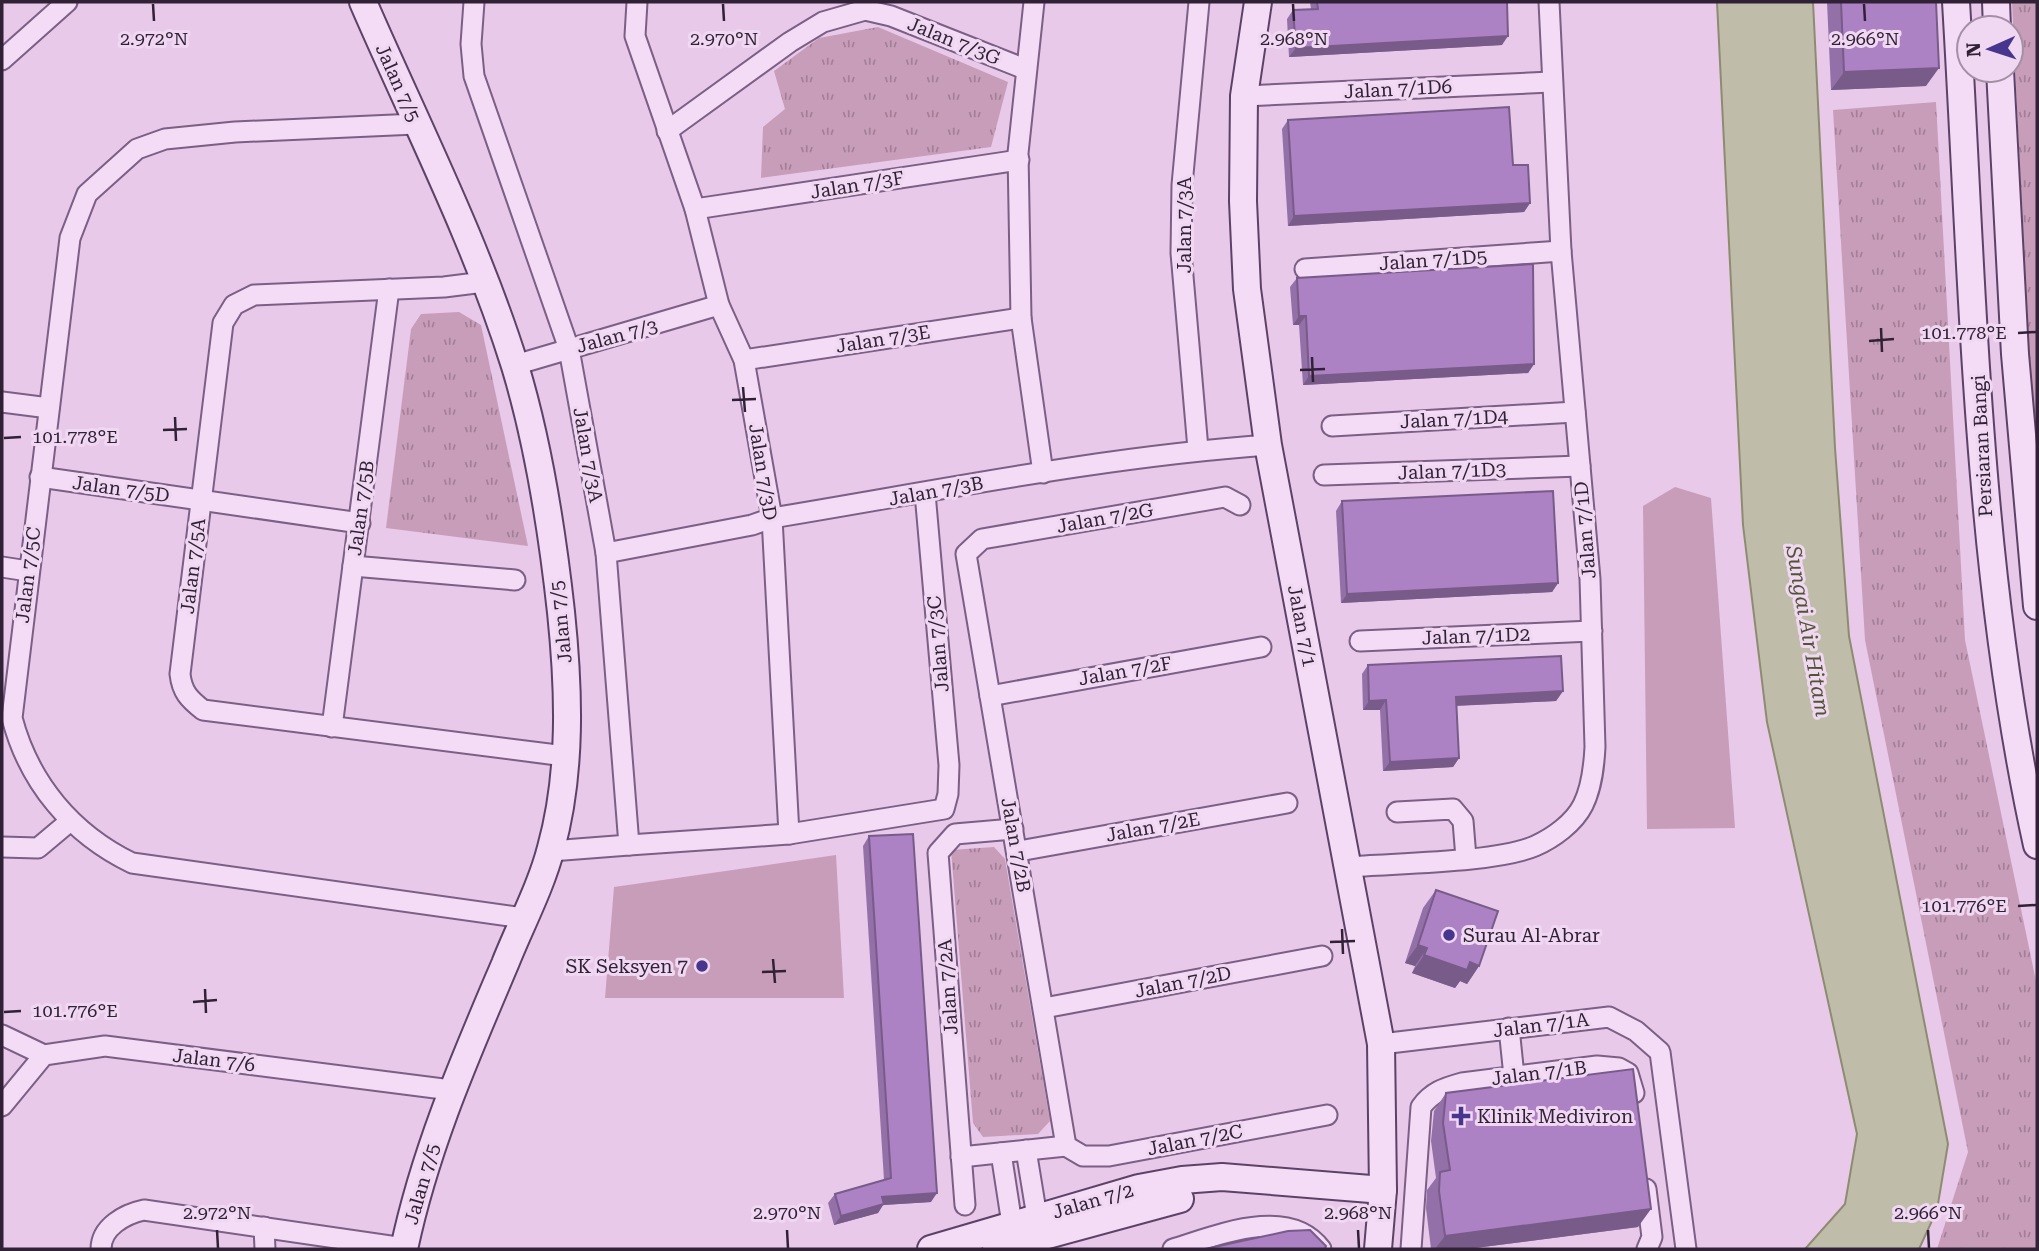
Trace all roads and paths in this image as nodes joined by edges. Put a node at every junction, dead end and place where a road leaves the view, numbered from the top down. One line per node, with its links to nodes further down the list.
1 (67, 2): 11 (street)
2 (363, 2): 16 (street, Jalan 7/5)
3 (474, 2): 26 (street, Jalan 7/3A)
4 (637, 2): 17 (street, Jalan 7/3D)
5 (1034, 2): 12 (street)
6 (1199, 2): 34 (street, Jalan 7/3A)
7 (1258, 2): 15 (street, Jalan 7/1)
8 (1549, 2): 13 (street, Jalan 7/1D)
9 (1956, 2): 65 (street, Persiaran Bangi)
10 (864, 6): 12 (street, Jalan 7/3G); 17 (street, Jalan 7/3G)
11 (2, 60)
12 (1025, 69): 18 (street)
13 (1551, 82): 15 (street, Jalan 7/1D6); 20 (street, Jalan 7/1D)
14 (2001, 84): 44 (street, Persiaran Bangi)
15 (1244, 96): 33 (street, Jalan 7/1)
16 (416, 124): 22 (street, Jalan 7/5); 30 (street, Jalan 7/5C)
17 (667, 131): 19 (street, Jalan 7/3D)
18 (1019, 160): 19 (street, Jalan 7/3F); 25 (street)
19 (695, 209): 24 (street, Jalan 7/3D)
20 (1561, 251): 21 (street, Jalan 7/1D5); 31 (street, Jalan 7/1D)
21 (1305, 269)
22 (484, 282): 23 (street, Jalan 7/5A); 28 (street, Jalan 7/5)
23 (389, 289): 40 (street, Jalan 7/5A); 43 (street, Jalan 7/5B)
24 (719, 305): 26 (street, Jalan 7/3); 27 (street, Jalan 7/3D)
25 (1021, 318): 27 (street, Jalan 7/3E); 36 (street)
26 (569, 349): 28 (street, Jalan 7/3); 46 (street, Jalan 7/3A)
27 (744, 360): 42 (street, Jalan 7/3D)
28 (515, 365): 58 (street, Jalan 7/5)
29 (2, 402): 30 (street)
30 (49, 408): 38 (street, Jalan 7/5C)
31 (1575, 411): 32 (street, Jalan 7/1D4); 35 (street, Jalan 7/1D)
32 (1332, 426)
33 (1268, 445): 34 (street, Jalan 7/3B); 70 (street, Jalan 7/1)
34 (1198, 449): 36 (street, Jalan 7/3B)
35 (1580, 466): 37 (street, Jalan 7/1D3); 52 (street, Jalan 7/1D)
36 (1043, 473): 39 (street, Jalan 7/3B)
37 (1324, 475)
38 (40, 477): 40 (street, Jalan 7/5D); 49 (street, Jalan 7/5C)
39 (925, 493): 42 (street, Jalan 7/3B); 63 (street, Jalan 7/3C)
40 (201, 500): 43 (street, Jalan 7/5D); 57 (street, Jalan 7/5A)
41 (1240, 505): 45 (street, Jalan 7/2G)
42 (772, 518): 46 (street, Jalan 7/3B); 63 (street, Jalan 7/3D)
43 (360, 523): 47 (street, Jalan 7/5B)
44 (2033, 527): 51 (street, Persiaran Bangi)
45 (970, 546): 56 (street, Jalan 7/2B)
46 (606, 553): 64 (street, Jalan 7/3A)
47 (353, 566): 50 (street); 57 (street, Jalan 7/5B)
48 (2, 567): 49 (street)
49 (28, 570): 55 (street, Jalan 7/5C)
50 (515, 580)
51 (2037, 606)
52 (1591, 631): 53 (street, Jalan 7/1D2); 69 (street, Jalan 7/1D)
53 (1360, 641)
54 (1261, 647): 56 (street, Jalan 7/2F)
55 (8, 687): 61 (street, Jalan 7/5C)
56 (990, 696): 62 (street, Jalan 7/2B)
57 (332, 727): 58 (street, Jalan 7/5A)
58 (565, 756): 67 (street, Jalan 7/5)
59 (1287, 803): 68 (street, Jalan 7/2E)
60 (1397, 812): 69 (street)
61 (69, 822): 66 (street); 71 (street, Jalan 7/5C)
62 (1013, 828): 68 (street, Jalan 7/2B); 86 (street, Jalan 7/2A)
63 (789, 834): 64 (street)
64 (629, 845): 67 (street)
65 (2037, 845)
66 (2, 847)
67 (551, 851): 71 (street, Jalan 7/5)
68 (1018, 852): 73 (street, Jalan 7/2B)
69 (1466, 858): 70 (street, Jalan 7/1D)
70 (1348, 867): 76 (street, Jalan 7/1)
71 (524, 918): 79 (street, Jalan 7/5)
72 (1322, 956): 73 (street, Jalan 7/2D)
73 (1044, 1008): 83 (street, Jalan 7/2B)
74 (1509, 1028): 76 (street, Jalan 7/1A); 78 (street); 103 (street, Jalan 7/1A)
75 (2, 1035): 77 (street)
76 (1381, 1044): 88 (street, Jalan 7/1)
77 (44, 1055): 79 (street, Jalan 7/6); 80 (street)
78 (1514, 1076): 81 (street, Jalan 7/1B); 101 (street, Jalan 7/1B)
79 (451, 1090): 95 (street, Jalan 7/5)
80 (2, 1107)
81 (1636, 1107)
82 (1327, 1115): 83 (street, Jalan 7/2C)
83 (1066, 1146): 84 (street)
84 (1026, 1150): 85 (street); 92 (street)
85 (1001, 1153): 86 (street); 90 (street)
86 (961, 1157): 89 (street, Jalan 7/2A)
87 (1644, 1172): 102 (street)
88 (1383, 1190): 92 (street, Jalan 7/2); 100 (street, Jalan 7/1)
89 (965, 1205)
90 (1012, 1224): 92 (street, Jalan 7/2); 96 (street, Jalan 7/2)
91 (264, 1227): 93 (street); 94 (street); 95 (street)
92 (1039, 1234): 97 (street, Jalan 7/2)
93 (101, 1249)
94 (265, 1249)
95 (404, 1249)
96 (931, 1249)
97 (996, 1249)
98 (1173, 1249): 99 (street)
99 (1321, 1249)
100 (1378, 1249)
101 (1411, 1249)
102 (1647, 1249)
103 (1686, 1249)

